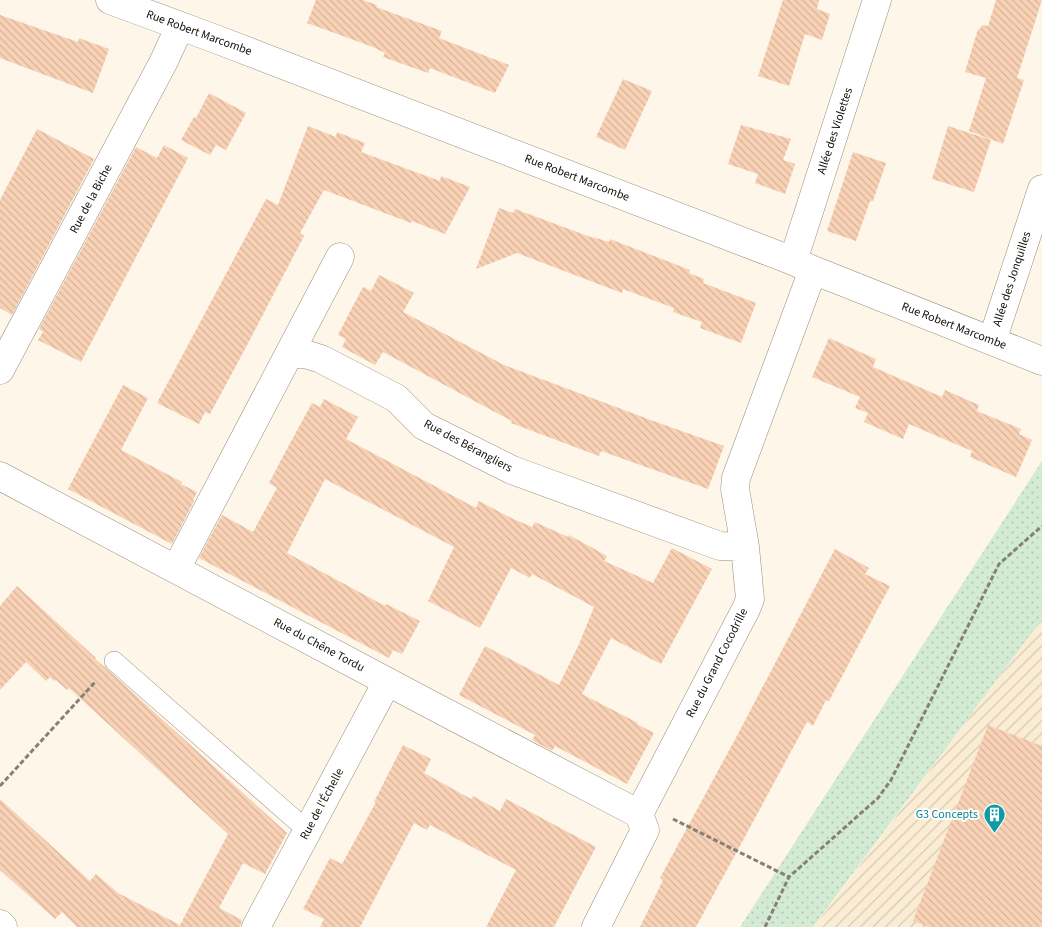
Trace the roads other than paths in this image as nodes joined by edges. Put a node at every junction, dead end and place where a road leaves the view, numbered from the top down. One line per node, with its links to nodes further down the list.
1 (110, 0): 3 (street, Rue Robert Marcombe)
2 (877, 0): 6 (street, Allée des Violettes)
3 (180, 26): 6 (street, Rue Robert Marcombe); 10 (street, Rue de la Biche)
4 (1042, 189): 7 (street, Allée des Jonquilles)
5 (340, 257): 8 (street)
6 (803, 266): 7 (street, Rue Robert Marcombe); 12 (street, Rue du Grand Cocodrille)
7 (992, 340): 9 (street, Rue Robert Marcombe)
8 (290, 354): 12 (street, Rue des Bérangliers); 13 (street)
9 (1042, 361)
10 (0, 370)
11 (0, 476): 13 (street, Rue du Chêne Tordu)
12 (745, 547): 16 (street, Rue du Grand Cocodrille)
13 (176, 569): 15 (street, Rue du Chêne Tordu)
14 (114, 661): 17 (lane)
15 (388, 682): 16 (street, Rue du Chêne Tordu); 17 (street, Rue de l'Échelle)
16 (639, 814): 21 (street)
17 (308, 831): 20 (street, Rue de l'Échelle)
18 (0, 924): 19 (street)
19 (3, 927)
20 (256, 927)
21 (596, 927)

